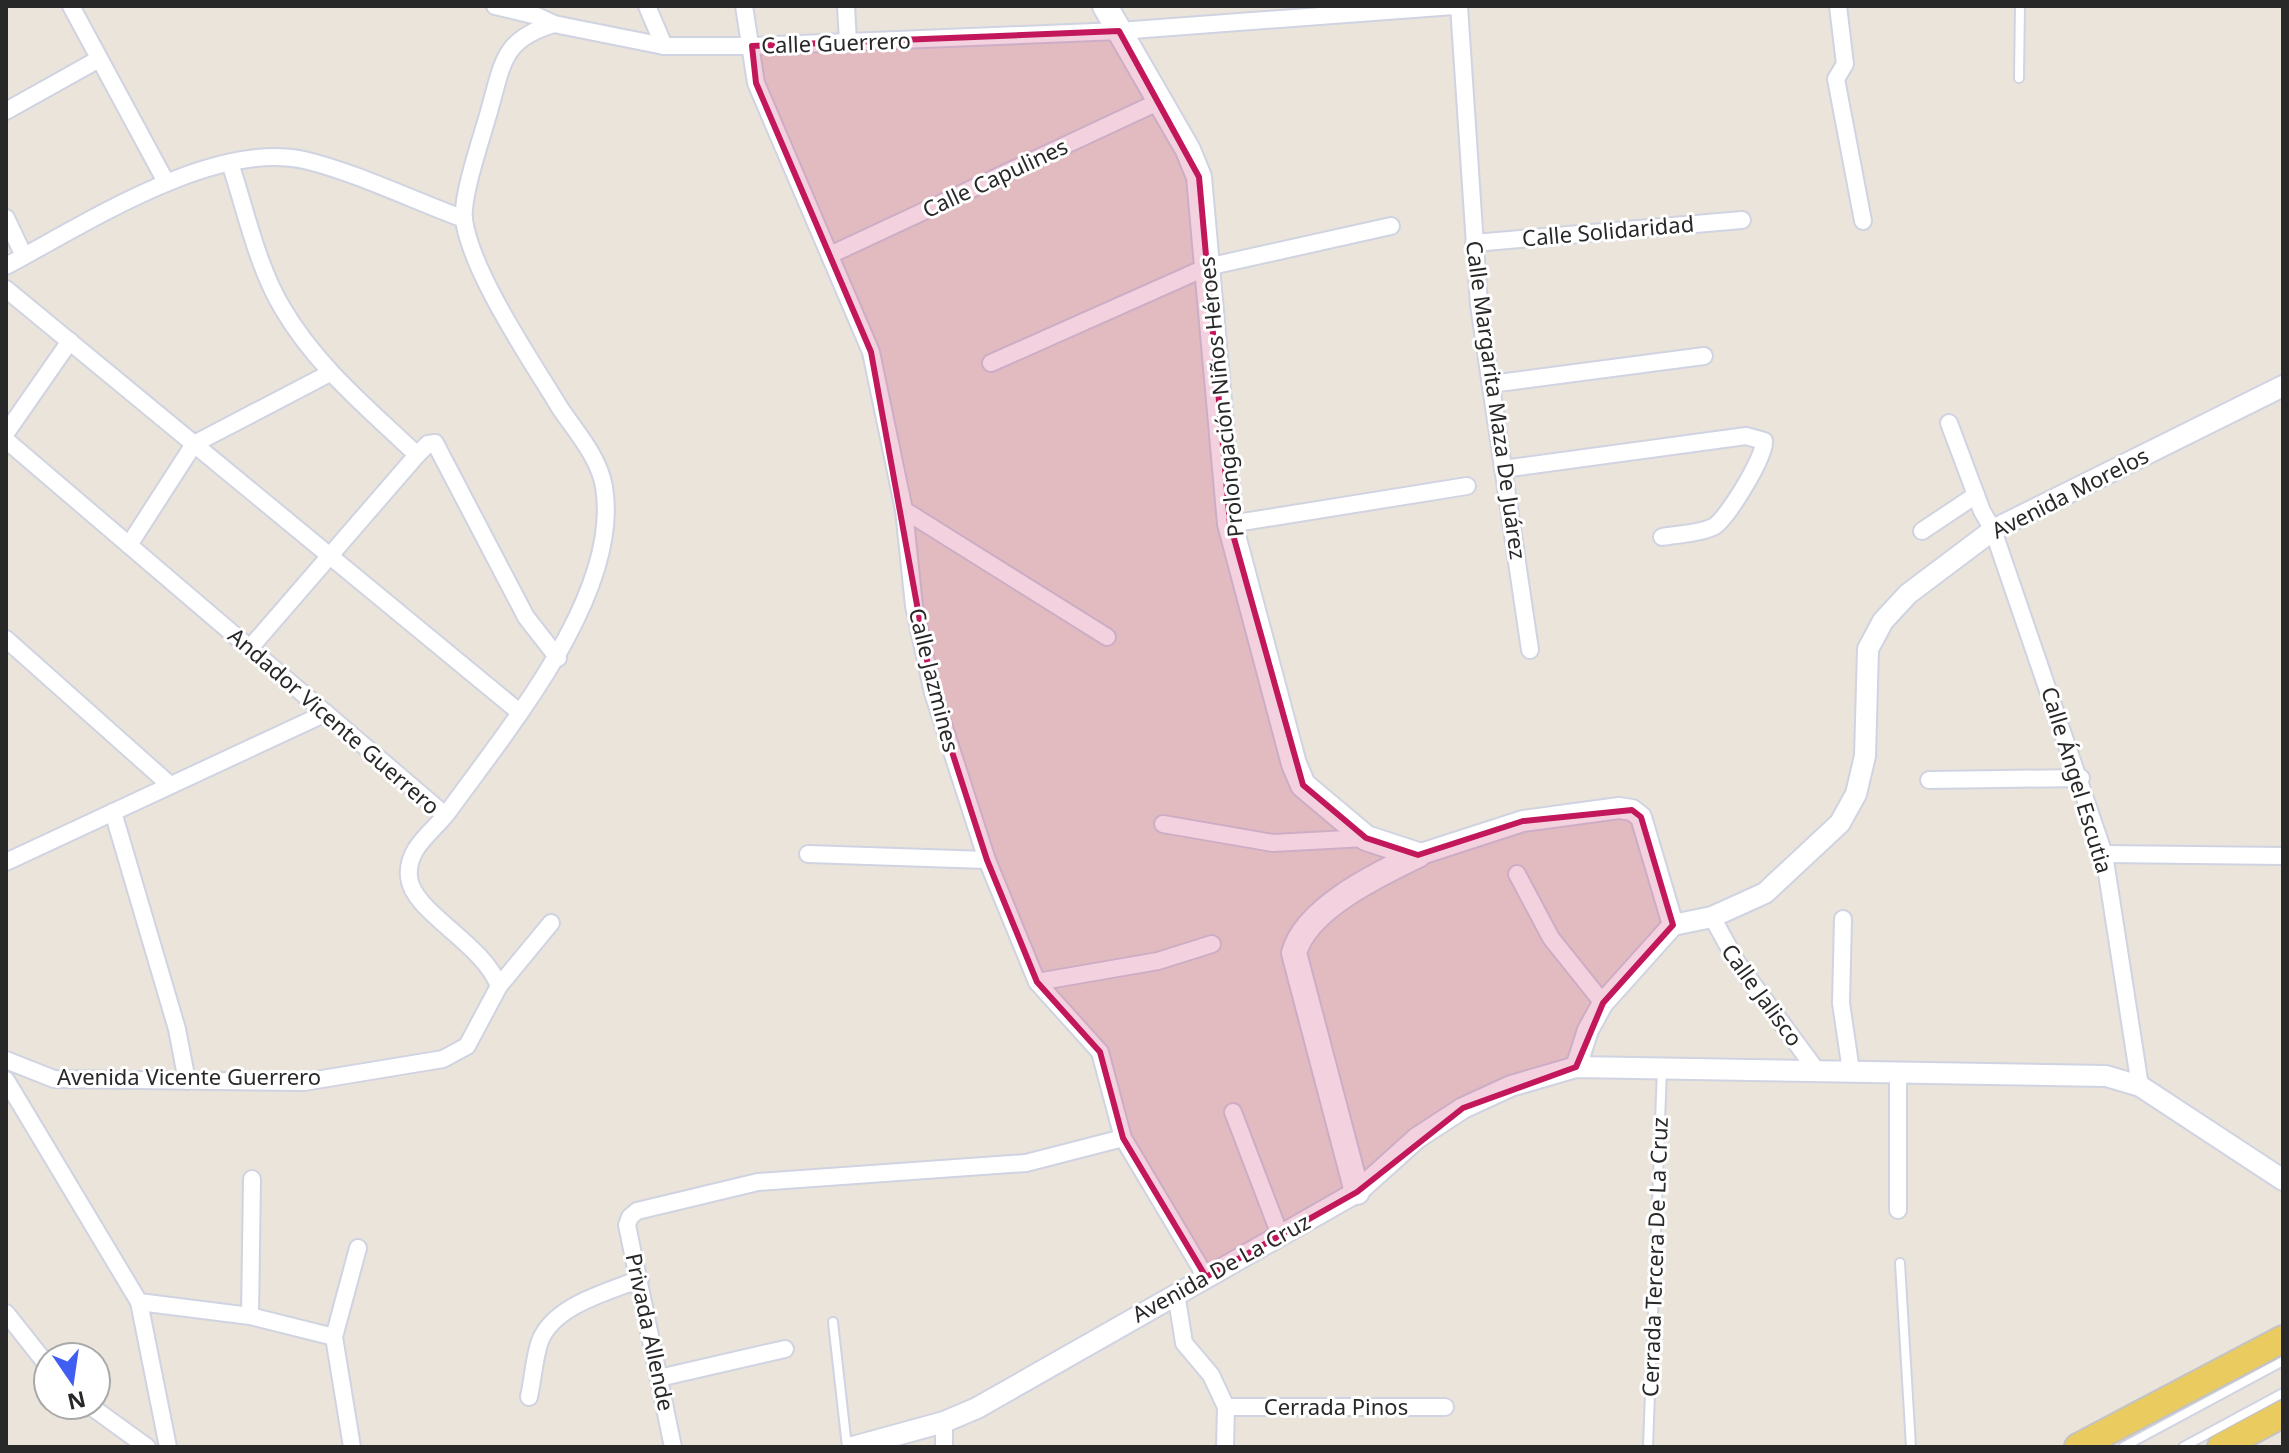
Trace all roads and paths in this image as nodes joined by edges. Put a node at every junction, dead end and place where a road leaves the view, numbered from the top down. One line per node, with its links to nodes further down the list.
1 (71, 6): 17 (street)
2 (495, 6): 10 (street, Calle Guerrero)
3 (647, 6): 15 (street)
4 (744, 6): 16 (street, Calle Jazmines)
5 (846, 6): 14 (street)
6 (1105, 6): 13 (main road, Prolongación Niños Héroes)
7 (1457, 6): 11 (street, Calle Guerrero); 28 (street, Calle Margarita Maza De Juárez)
8 (1838, 6): 26 (street)
9 (2020, 6): 18 (lane)
10 (536, 11): 12 (street, Calle Guerrero)
11 (1242, 14): 13 (street, Calle Guerrero)
12 (554, 24): 15 (street, Calle Guerrero); 24 (street)
13 (1119, 31): 14 (street, Calle Guerrero); 19 (main road, Prolongación Niños Héroes)
14 (848, 42): 16 (street, Calle Guerrero)
15 (664, 46): 16 (street, Calle Guerrero)
16 (752, 46): 29 (street, Calle Jazmines)
17 (99, 59): 20 (street); 22 (street)
18 (2019, 78)
19 (1158, 102): 29 (street, Calle Capulines); 32 (main road, Prolongación Niños Héroes)
20 (6, 111)
21 (230, 163): 22 (street); 24 (street); 37 (street)
22 (166, 182): 30 (street)
23 (6, 218): 30 (street)
24 (464, 219): 59 (street)
25 (1742, 220): 28 (street, Calle Solidaridad)
26 (1863, 221)
27 (1391, 226): 32 (street)
28 (1474, 243): 38 (street, Calle Margarita Maza De Juárez)
29 (832, 254): 48 (street, Calle Jazmines)
30 (24, 256): 31 (street)
31 (6, 266)
32 (1207, 267): 36 (street); 49 (main road, Prolongación Niños Héroes)
33 (6, 289): 34 (street)
34 (70, 341): 41 (street); 43 (street)
35 (1704, 356): 38 (street)
36 (991, 363)
37 (330, 373): 43 (street); 44 (street)
38 (1491, 384): 45 (street, Calle Margarita Maza De Juárez)
39 (2283, 386): 50 (street, Avenida Morelos)
40 (1949, 423): 47 (street, Calle Ángel Escutia)
41 (6, 433)
42 (6, 440): 53 (street, Andador Vicente Guerrero)
43 (194, 444): 53 (street); 54 (street)
44 (417, 455): 54 (street); 59 (street)
45 (1503, 469): 52 (street); 58 (street, Calle Margarita Maza De Juárez)
46 (1467, 486): 49 (street)
47 (1976, 495): 50 (street, Calle Ángel Escutia); 51 (street)
48 (904, 510): 55 (street); 73 (street, Calle Jazmines)
49 (1230, 524): 68 (main road, Prolongación Niños Héroes)
50 (1993, 530): 62 (street, Calle Ángel Escutia); 76 (street, Avenida Morelos)
51 (1922, 531)
52 (1662, 537)
53 (129, 545): 57 (street, Andador Vicente Guerrero)
54 (329, 555): 57 (street); 60 (street)
55 (1107, 637)
56 (6, 639): 64 (street)
57 (250, 648): 61 (street, Andador Vicente Guerrero)
58 (1530, 650)
59 (558, 658): 60 (street)
60 (518, 711): 66 (street)
61 (326, 713): 64 (street); 66 (street, Andador Vicente Guerrero)
62 (2081, 778): 63 (street); 70 (street, Calle Ángel Escutia)
63 (1929, 780)
64 (170, 785): 65 (street)
65 (113, 812): 74 (street); 91 (street)
66 (445, 815): 82 (street, Andador Vicente Guerrero)
67 (1163, 824): 68 (street)
68 (1366, 838): 71 (main road, Prolongación Niños Héroes)
69 (808, 854): 73 (street)
70 (2104, 854): 72 (street); 92 (street, Calle Ángel Escutia)
71 (1418, 855): 79 (street); 97 (main road)
72 (2283, 856)
73 (987, 860): 81 (street, Calle Jazmines)
74 (6, 862)
75 (1517, 874): 83 (street)
76 (1712, 917): 79 (street, Avenida Morelos); 87 (street, Calle Jalisco)
77 (1843, 919): 88 (street)
78 (551, 923): 82 (street)
79 (1673, 925): 83 (street)
80 (1212, 944): 81 (street)
81 (1037, 982): 94 (street, Calle Jazmines)
82 (499, 986): 91 (street, Avenida Vicente Guerrero)
83 (1603, 1003): 85 (street)
84 (6, 1060): 91 (street, Avenida Vicente Guerrero)
85 (1576, 1067): 86 (street, Avenida De La Cruz); 97 (street, Avenida De La Cruz)
86 (1662, 1067): 87 (street, Avenida De La Cruz); 129 (lane, Cerrada Tercera De La Cruz)
87 (1817, 1071): 88 (street, Avenida De La Cruz)
88 (1851, 1071): 89 (street, Avenida De La Cruz)
89 (1898, 1072): 92 (street, Avenida De La Cruz); 98 (street)
90 (6, 1080): 105 (street)
91 (187, 1081)
92 (2140, 1086): 96 (street)
93 (1233, 1112): 99 (street)
94 (1123, 1138): 102 (street, Calle Jazmines); 103 (street, Privada Allende)
95 (252, 1179): 107 (street)
96 (2283, 1180)
97 (1357, 1192): 99 (street, Avenida De La Cruz)
98 (1898, 1210)
99 (1280, 1235): 102 (street, Avenida De La Cruz)
100 (358, 1248): 109 (street)
101 (1900, 1263): 130 (lane)
102 (1206, 1277): 104 (street, Avenida De La Cruz)
103 (640, 1279): 114 (street, Privada Allende); 116 (street)
104 (1176, 1293): 117 (street); 121 (street, Avenida De La Cruz)
105 (139, 1302): 107 (street); 123 (street)
106 (6, 1313): 111 (street)
107 (250, 1316): 109 (street)
108 (833, 1322): 126 (lane)
109 (334, 1337): 124 (street)
110 (2283, 1339): 131 (main road)
111 (32, 1346)
112 (785, 1349): 114 (street)
113 (2283, 1361): 132 (lane)
114 (659, 1378): 125 (street, Privada Allende)
115 (2283, 1393): 133 (lane)
116 (529, 1397)
117 (1226, 1407): 118 (street, Cerrada Pinos); 128 (street)
118 (1445, 1407)
119 (2283, 1414): 134 (main road)
120 (111, 1421): 122 (street)
121 (944, 1422): 126 (street, Avenida De La Cruz); 127 (street)
122 (147, 1447)
123 (168, 1447)
124 (352, 1447)
125 (673, 1447)
126 (850, 1447)
127 (944, 1447)
128 (1225, 1447)
129 (1648, 1447)
130 (1911, 1447)
131 (2078, 1447)
132 (2123, 1447)
133 (2183, 1447)
134 (2221, 1447)

